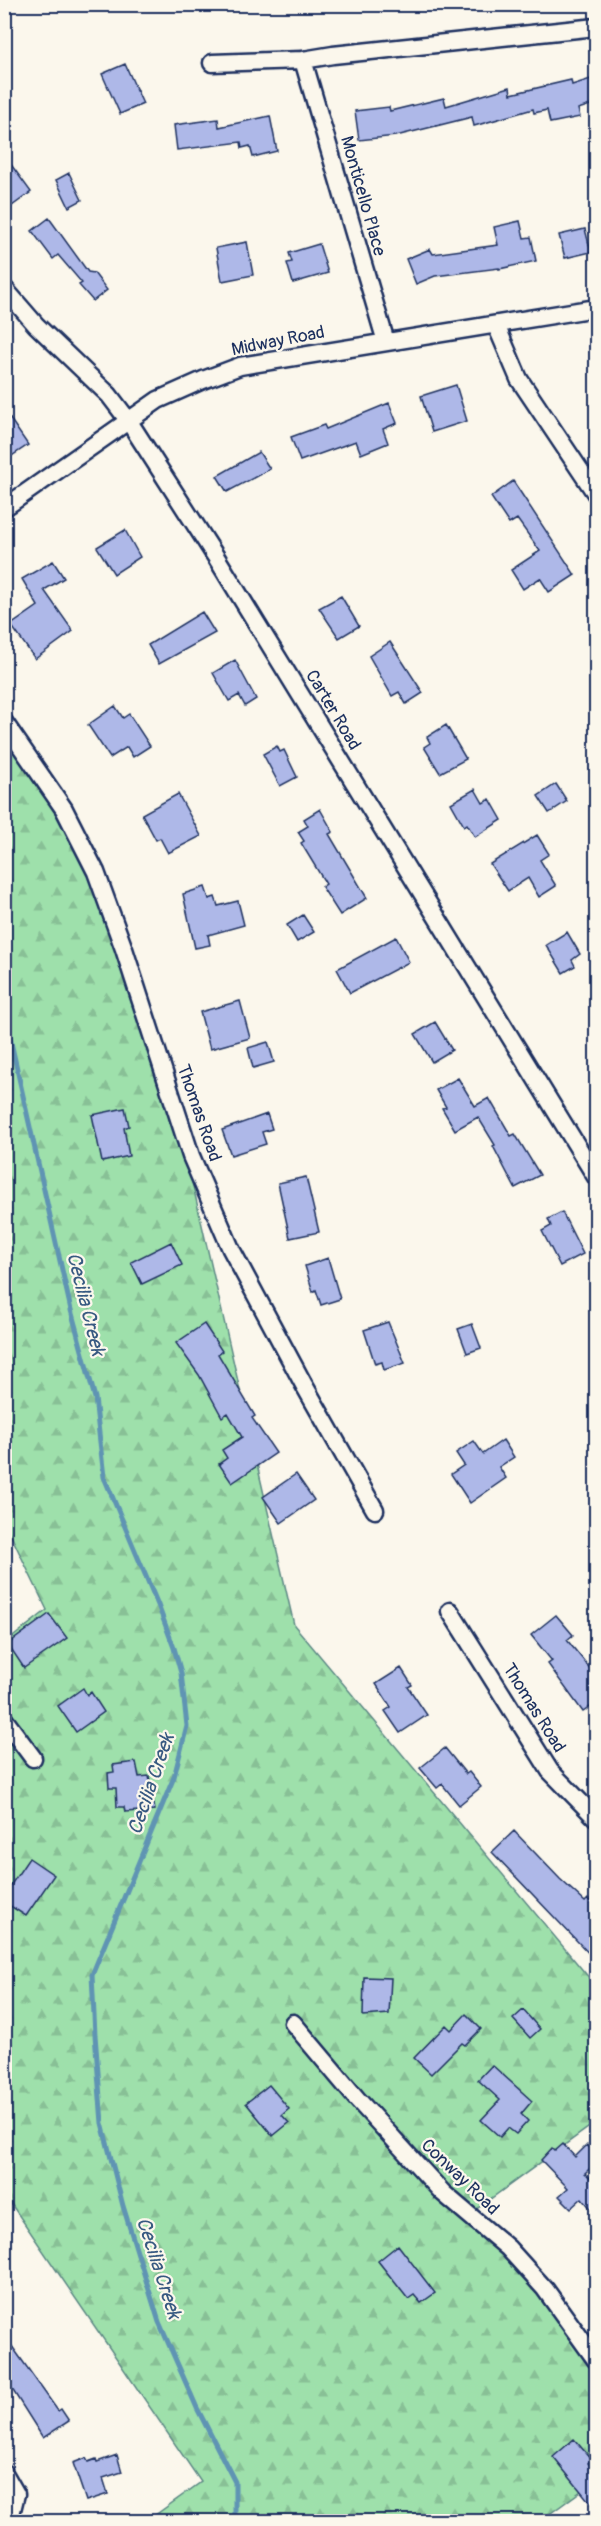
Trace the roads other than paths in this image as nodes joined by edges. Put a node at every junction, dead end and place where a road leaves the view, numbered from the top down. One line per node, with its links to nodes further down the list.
1 (597, 27): 2 (street)
2 (303, 60): 3 (street); 7 (street, Monticello Place)
3 (212, 63)
4 (4, 288): 8 (street, Carter Road)
5 (597, 308): 6 (street, Midway Road)
6 (496, 324): 7 (street, Midway Road); 9 (street)
7 (386, 342): 8 (street, Midway Road)
8 (129, 420): 10 (street, Midway Road); 12 (street, Carter Road)
9 (597, 494)
10 (4, 508)
11 (4, 722): 13 (street, Thomas Road)
12 (597, 1178)
13 (375, 1510)
14 (450, 1611): 17 (street, Thomas Road)
15 (4, 1719): 16 (street)
16 (33, 1758)
17 (597, 1818)
18 (293, 2023): 19 (street, Conway Road)
19 (597, 2361)
20 (4, 2473): 21 (street)
21 (6, 2522)

